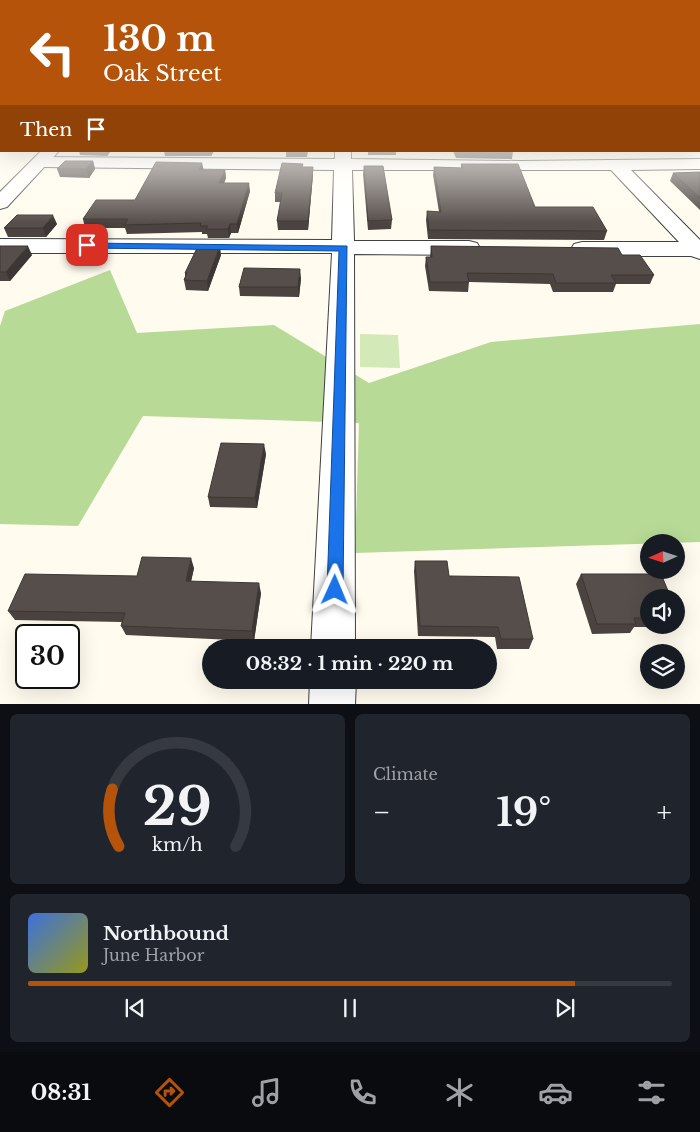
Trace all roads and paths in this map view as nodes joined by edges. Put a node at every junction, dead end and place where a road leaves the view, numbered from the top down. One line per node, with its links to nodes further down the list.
1 (46, 157): 2 (street); 5 (street)
2 (343, 158): 4 (street); 7 (street)
3 (700, 164): 4 (street)
4 (618, 166): 10 (street)
5 (0, 203)
6 (0, 246): 7 (street)
7 (343, 248): 8 (street); 11 (street)
8 (490, 249)
9 (558, 249): 10 (street)
10 (699, 250)
11 (334, 639)
12 (333, 689): 13 (street)
13 (332, 704)

